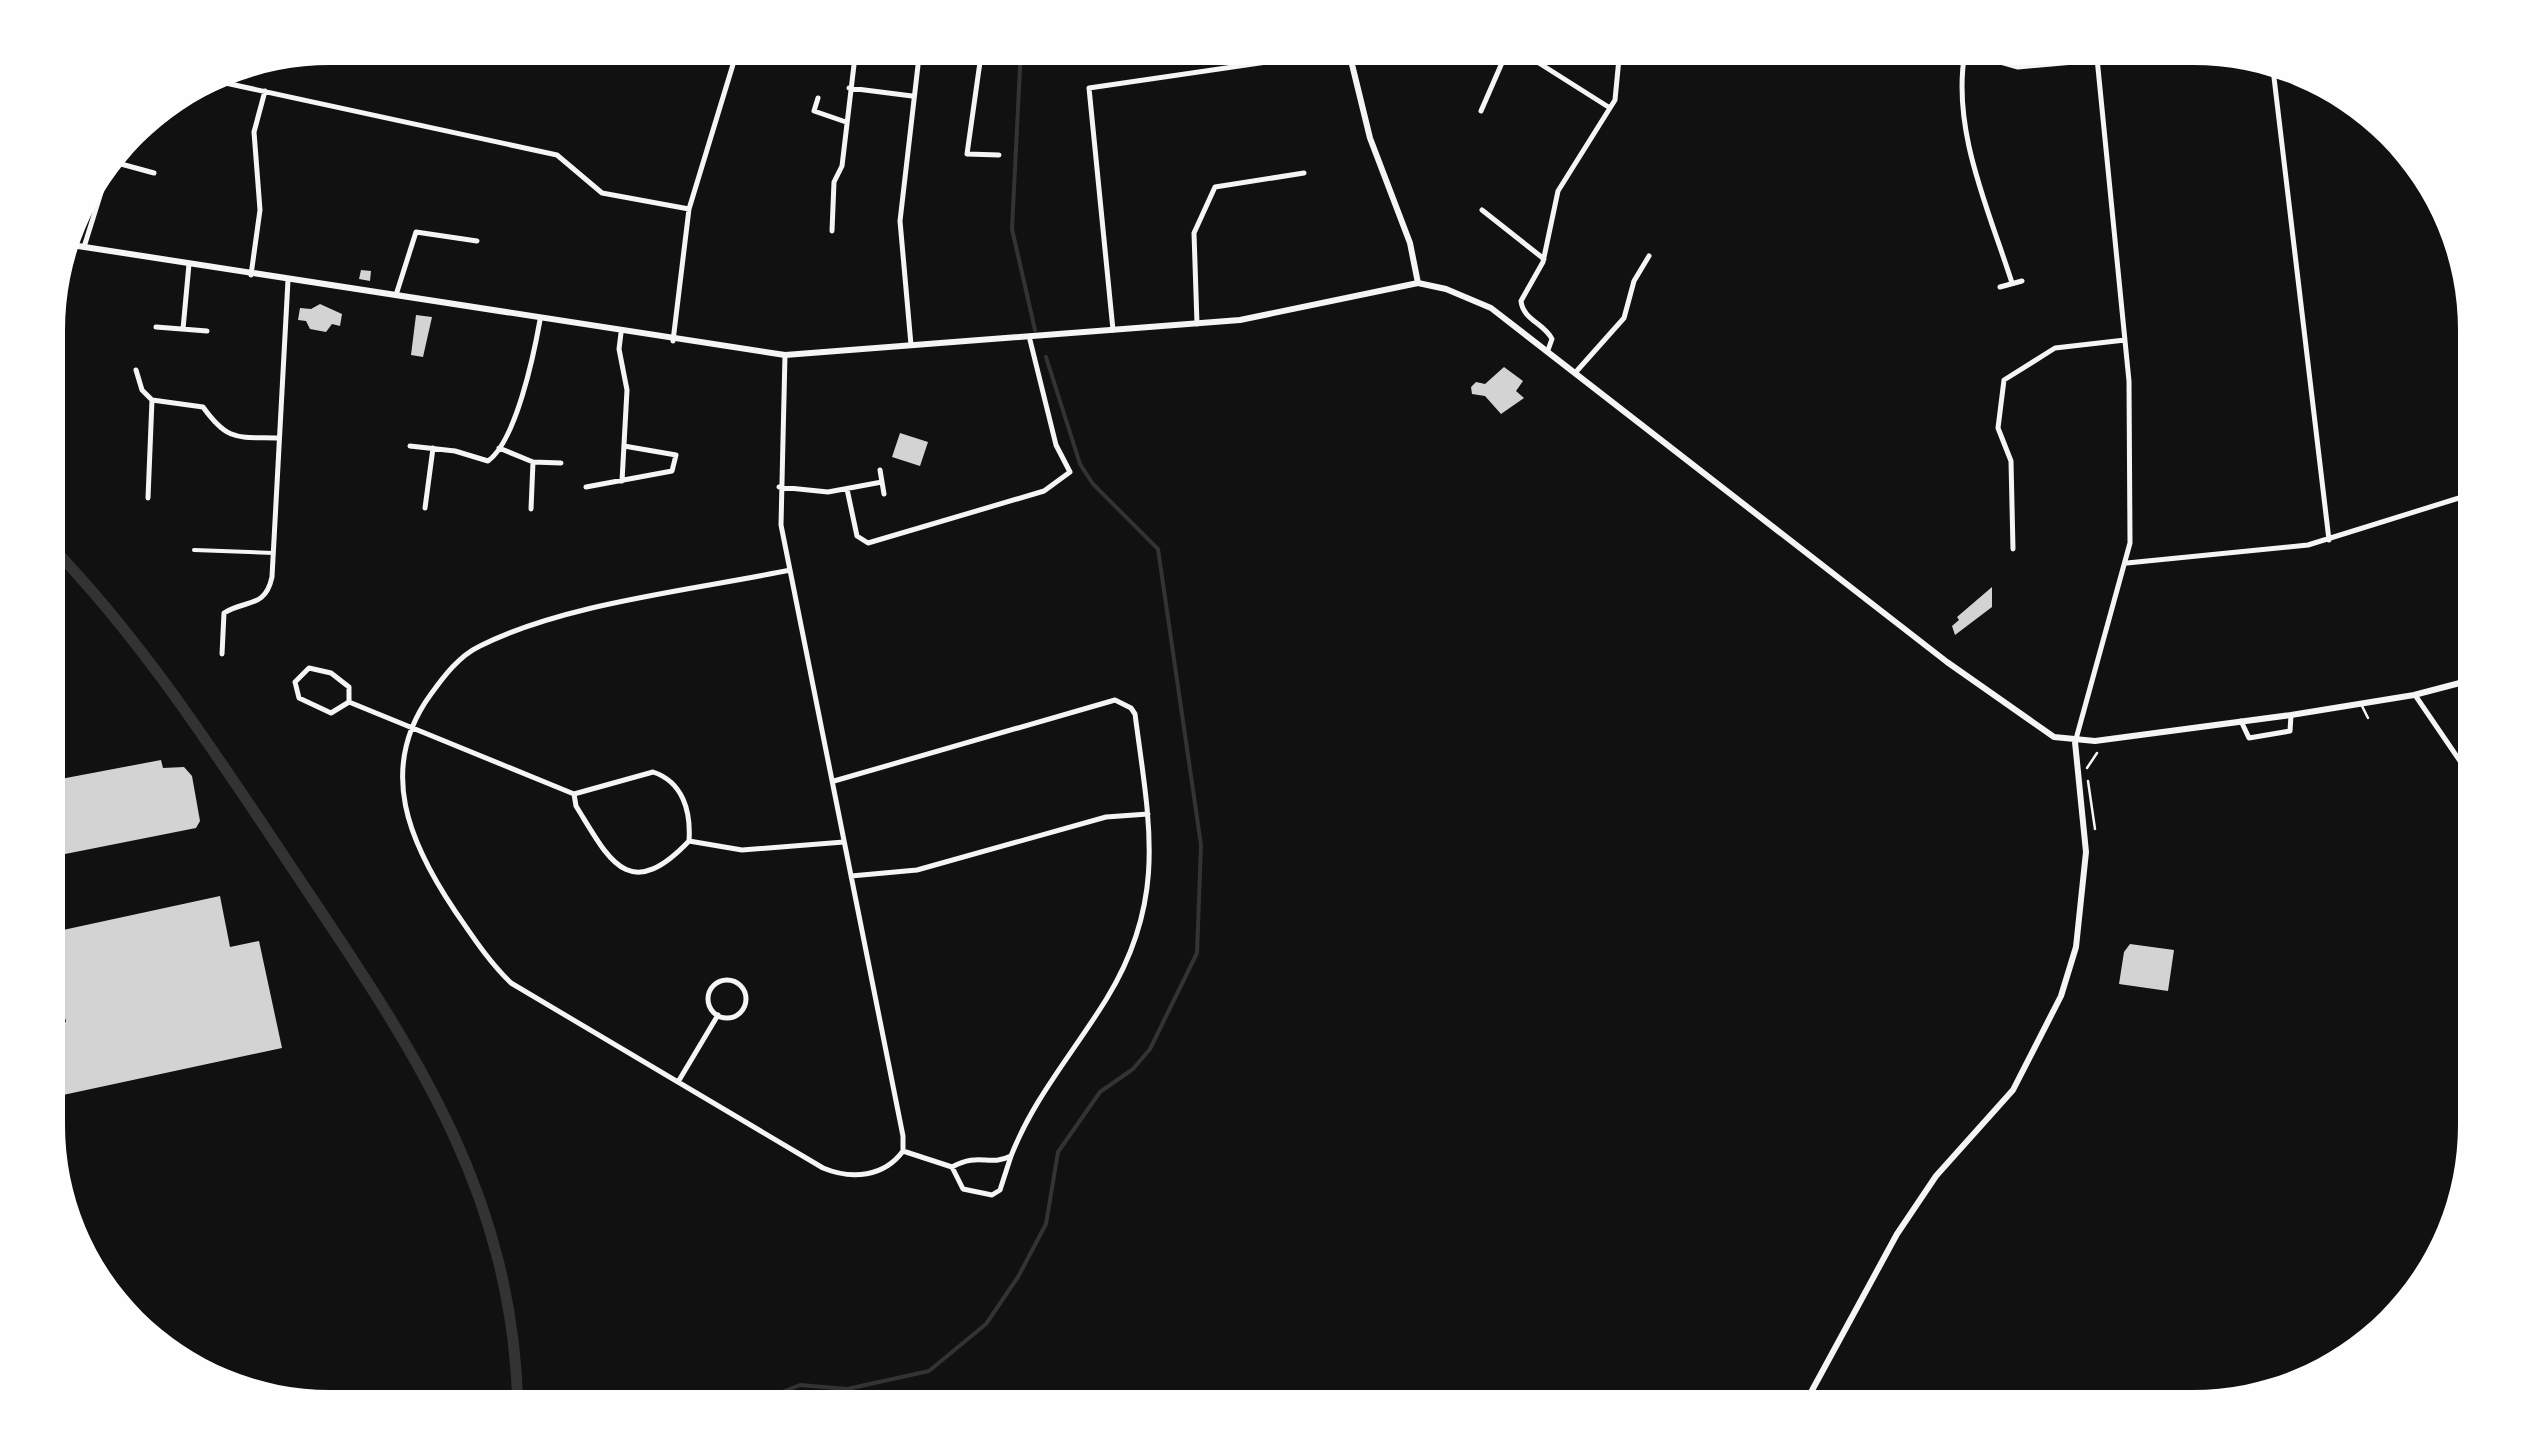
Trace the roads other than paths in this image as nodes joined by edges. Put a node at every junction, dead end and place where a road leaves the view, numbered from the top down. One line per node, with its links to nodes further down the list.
1 (1352, 65): 40 (street)
2 (1499, 65): 21 (street)
3 (1543, 65): 20 (street)
4 (1620, 65): 20 (street)
5 (1963, 65): 41 (street)
6 (2012, 65): 7 (street)
7 (2040, 65)
8 (2098, 65): 52 (street)
9 (733, 66): 28 (street)
10 (853, 66): 16 (street)
11 (917, 66): 18 (street)
12 (980, 66): 23 (street)
13 (1238, 66): 49 (street)
14 (2273, 78): 80 (street)
15 (233, 84): 17 (street)
16 (849, 88): 18 (street); 22 (street)
17 (265, 91): 28 (street); 37 (street)
18 (912, 96): 54 (street)
19 (818, 98): 22 (street)
20 (1610, 108): 35 (street)
21 (1480, 111)
22 (846, 122): 30 (street)
23 (999, 155)
24 (123, 165): 26 (street)
25 (1304, 172): 45 (street)
26 (154, 173)
27 (97, 204): 33 (street)
28 (689, 209): 53 (street)
29 (1482, 210): 35 (street)
30 (832, 230)
31 (477, 240): 43 (street)
32 (79, 246): 33 (street)
33 (84, 247): 36 (street)
34 (1648, 256): 58 (street)
35 (1544, 258): 55 (street)
36 (188, 264): 37 (street); 47 (street)
37 (251, 274): 38 (street)
38 (288, 280): 43 (street); 60 (street)
39 (2022, 280): 41 (street)
40 (1418, 283): 45 (street); 55 (street)
41 (2012, 284): 42 (street)
42 (2000, 287)
43 (395, 297): 44 (street)
44 (540, 320): 50 (street); 64 (street)
45 (1197, 325): 49 (street)
46 (156, 327): 47 (street)
47 (184, 329): 48 (street)
48 (206, 331)
49 (1113, 332): 51 (street)
50 (622, 333): 53 (street); 62 (street)
51 (1030, 340): 54 (street); 72 (street)
52 (2126, 340): 78 (street); 84 (street)
53 (673, 341): 56 (street)
54 (912, 348): 56 (street)
55 (1548, 350): 58 (street)
56 (785, 355): 71 (street)
57 (136, 370): 59 (street)
58 (1575, 373): 95 (street)
59 (152, 400): 60 (street); 74 (street)
60 (280, 438): 83 (street)
61 (410, 446): 63 (street)
62 (624, 446): 68 (street); 68 (street)
63 (433, 448): 64 (street); 76 (street)
64 (499, 448): 65 (street)
65 (533, 462): 66 (street); 77 (street)
66 (561, 463)
67 (880, 470): 69 (street)
68 (622, 480): 70 (street)
69 (882, 482): 72 (street); 73 (street)
70 (586, 487)
71 (779, 487): 72 (street); 85 (street)
72 (847, 489)
73 (884, 494)
74 (148, 498)
75 (2457, 498): 80 (street)
76 (425, 508)
77 (530, 509)
78 (2012, 528): 79 (street); 81 (street)
79 (2001, 529)
80 (2330, 540): 84 (street)
81 (2013, 549)
82 (194, 550): 83 (street)
83 (273, 553): 86 (street)
84 (2127, 563): 95 (street)
85 (790, 570): 94 (street); 97 (street)
86 (222, 654)
87 (2457, 684): 88 (street)
88 (2414, 695): 90 (street); 96 (street)
89 (349, 702): 89 (street); 94 (street)
90 (2361, 705): 91 (street); 92 (lane)
91 (2292, 715): 93 (street); 93 (street)
92 (2368, 718)
93 (2241, 721): 95 (street)
94 (414, 728): 98 (street); 104 (street)
95 (2075, 742): 108 (street)
96 (2457, 757)
97 (834, 781): 99 (street); 101 (street)
98 (574, 794): 100 (street); 100 (street)
99 (1148, 814): 102 (street); 106 (street)
100 (689, 841): 101 (street)
101 (844, 842): 102 (street)
102 (851, 876): 105 (street)
103 (718, 1015): 103 (street); 104 (street)
104 (678, 1082): 105 (street)
105 (902, 1153): 107 (street)
106 (1011, 1156): 107 (street); 107 (street)
107 (952, 1167)
108 (1813, 1389)

